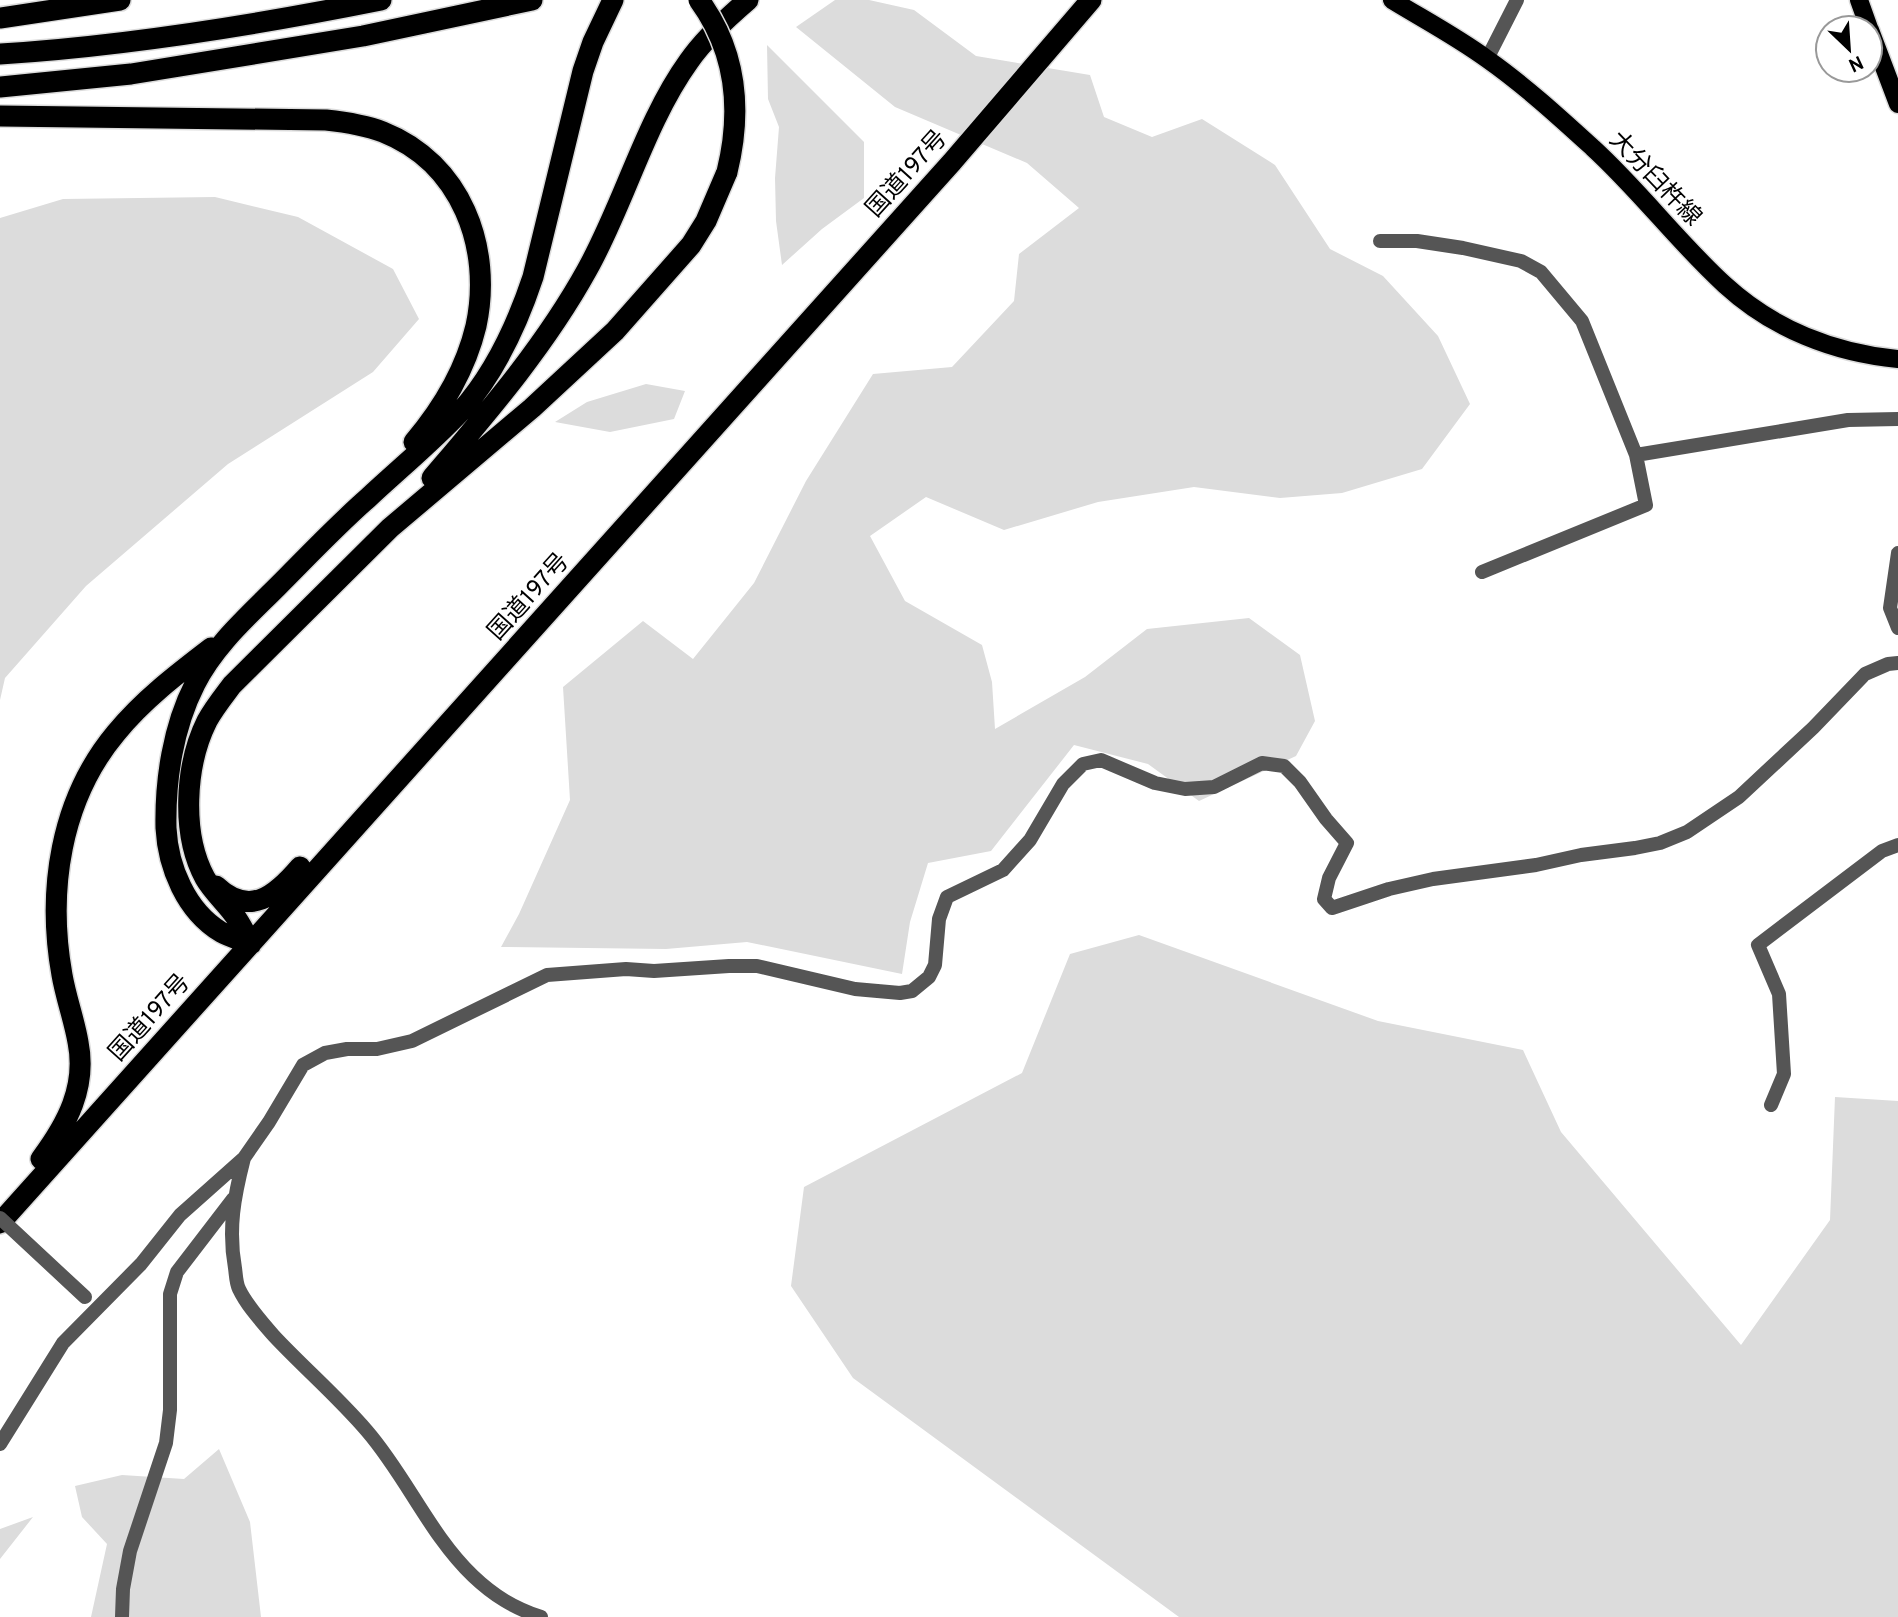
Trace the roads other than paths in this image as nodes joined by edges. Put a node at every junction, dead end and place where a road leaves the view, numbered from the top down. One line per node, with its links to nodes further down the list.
1 (120, 0): 10 (highway)
2 (382, 0): 11 (highway)
3 (532, 0): 14 (highway)
4 (613, 0): 21 (highway)
5 (699, 0): 22 (highway, bridge)
6 (748, 0): 22 (highway)
7 (1091, 0): 28 (highway, 国道197号)
8 (1392, 0): 12 (main road, 大分臼杵線)
9 (1517, 0): 12 (street)
10 (0, 18)
11 (0, 54)
12 (1487, 59): 18 (main road, 大分臼杵線)
13 (1884, 66): 15 (main road)
14 (0, 87)
15 (1898, 104)
16 (0, 116): 21 (highway)
17 (1380, 241): 20 (street)
18 (1898, 359)
19 (1898, 419): 20 (street)
20 (1636, 455): 24 (street)
21 (365, 500): 25 (highway)
22 (390, 528): 30 (highway)
23 (1898, 552): 26 (street)
24 (1482, 572)
25 (235, 628): 31 (highway); 35 (highway)
26 (1898, 628)
27 (1898, 663): 33 (street)
28 (485, 683): 30 (highway); 31 (highway, 国道197号)
29 (1898, 845): 32 (street)
30 (197, 859): 31 (highway)
31 (251, 944): 35 (highway, 国道197号)
32 (1771, 1105)
33 (244, 1158): 34 (street); 36 (street)
34 (233, 1199): 38 (street); 39 (street)
35 (0, 1218): 36 (street, bridge)
36 (98, 1308): 37 (street)
37 (0, 1444)
38 (122, 1617)
39 (541, 1617)

